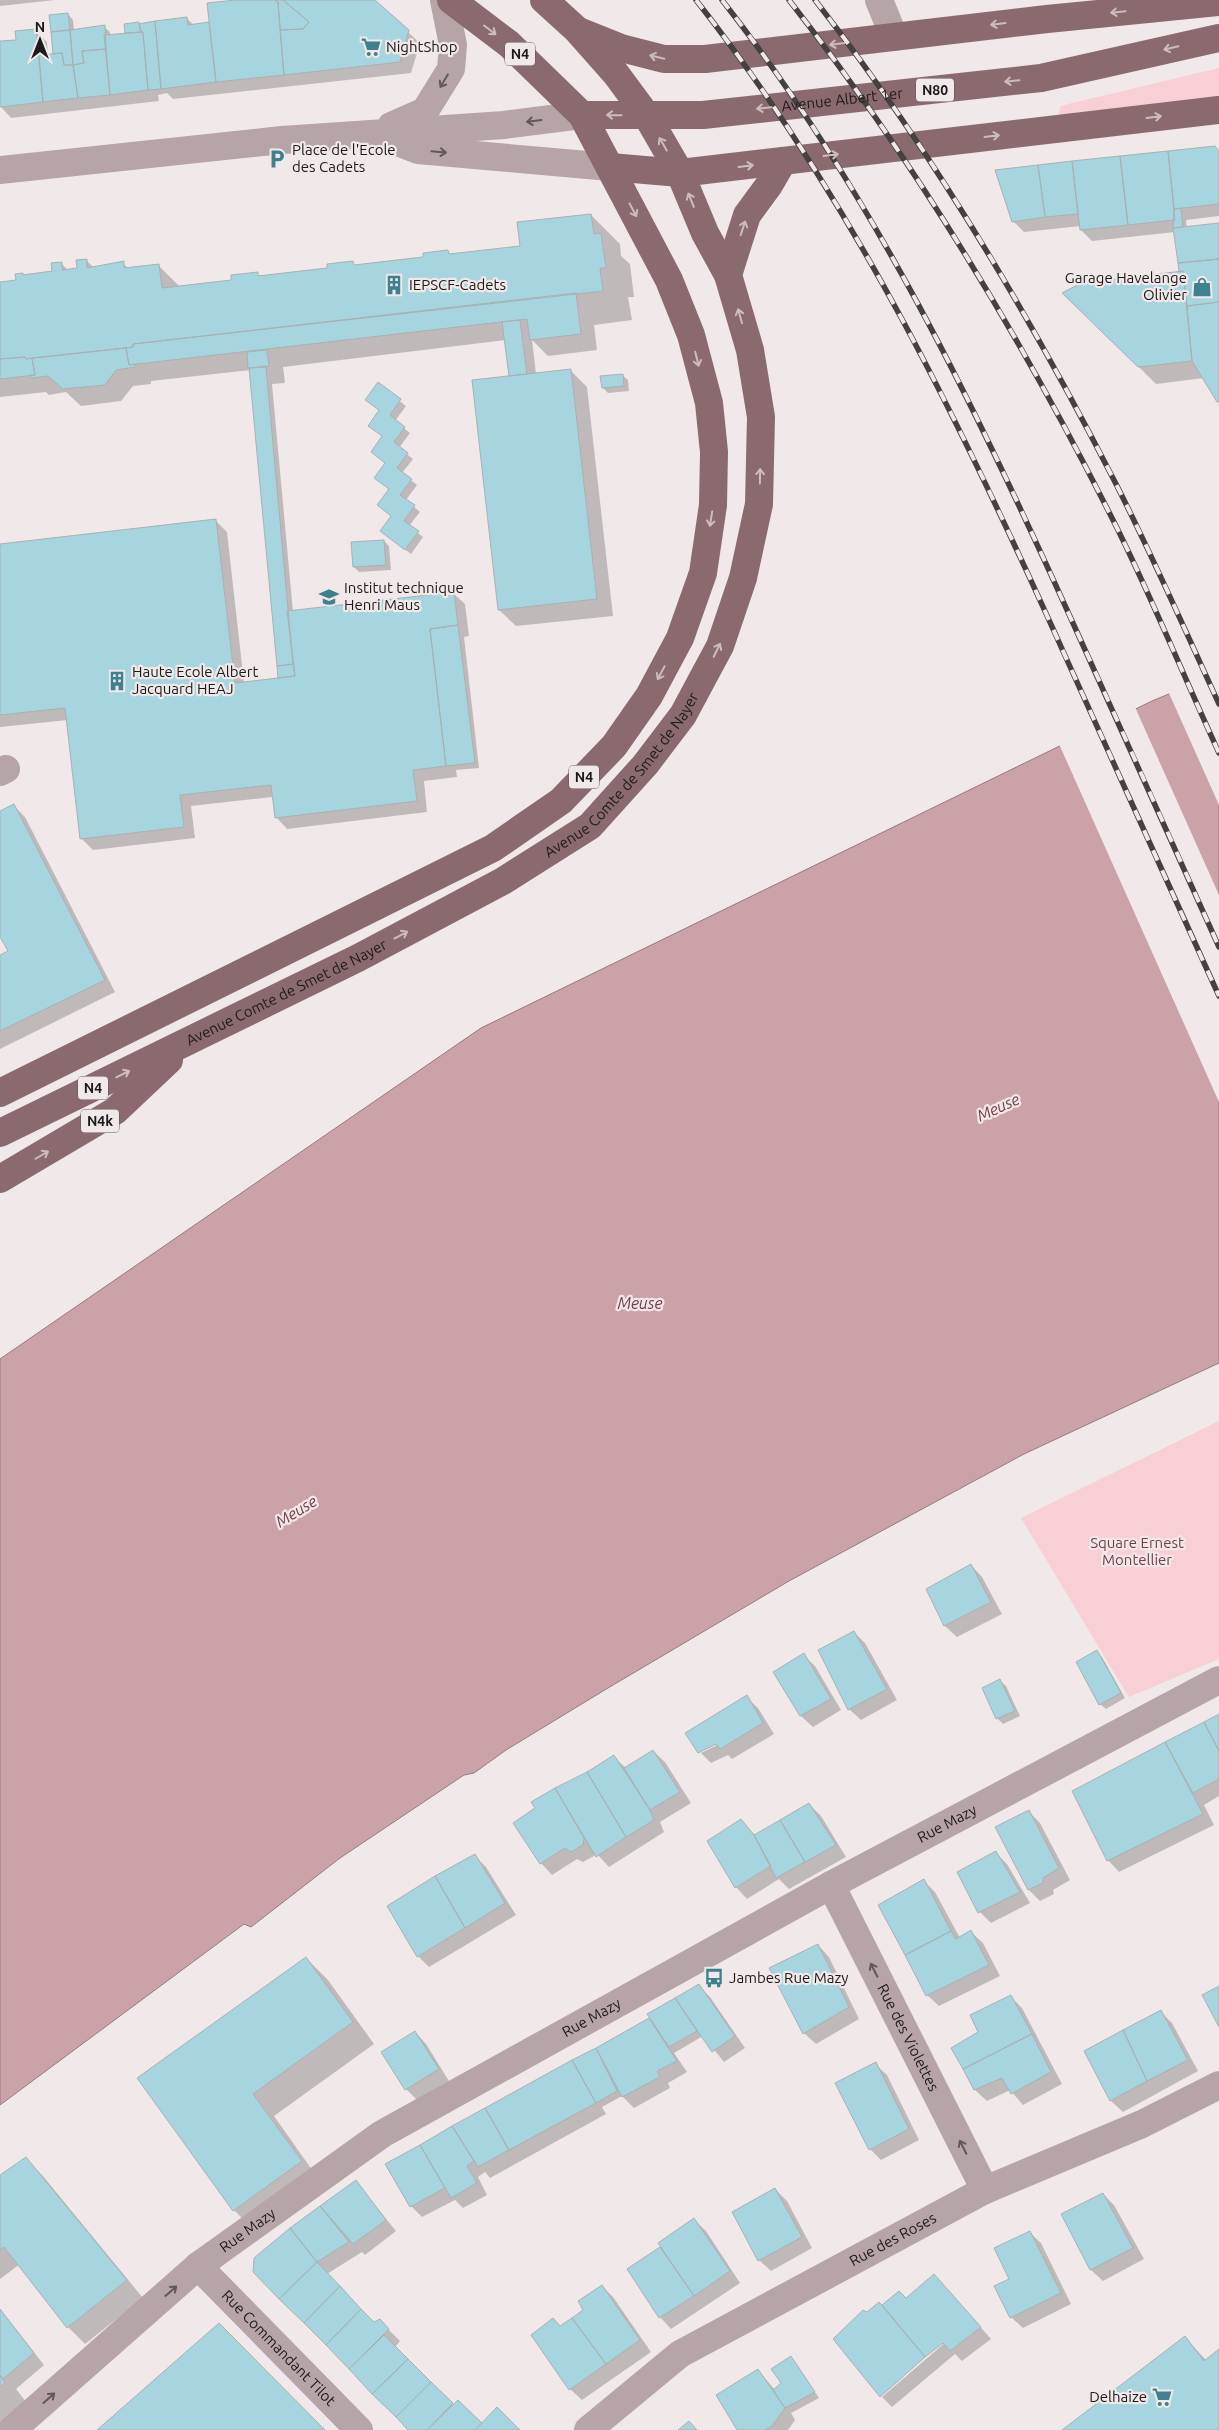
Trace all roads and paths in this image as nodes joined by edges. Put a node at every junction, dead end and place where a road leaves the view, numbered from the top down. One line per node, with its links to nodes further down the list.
1 (444, 0): 12 (street, one-way to 12)
2 (451, 0): 10 (main road, N4, one-way to 10)
3 (544, 0): 6 (main road, N4)
4 (879, 0): 7 (street)
5 (1219, 2): 7 (main road, one-way to 7)
6 (577, 30): 7 (main road, one-way to 6); 11 (main road, N4)
7 (894, 37)
8 (1219, 38): 11 (main road, Avenue Albert 1er / N80, one-way to 11)
9 (1219, 110): 13 (main road, one-way to 9)
10 (582, 115): 11 (main road, Avenue Albert 1er / N80, one-way to 10); 12 (street, one-way to 12); 14 (main road, Avenue Comte de Smet de Nayer / N4)
11 (647, 116): 16 (main road, Avenue Comte de Smet de Nayer / N4, one-way to 11)
12 (376, 133): 14 (street, one-way to 14); 15 (street)
13 (782, 161): 16 (main road, one-way to 13); 17 (main road, one-way to 13)
14 (610, 167): 16 (main road); 19 (main road, Avenue Comte de Smet de Nayer / N4, one-way to 19)
15 (0, 170)
16 (680, 172): 17 (main road, Avenue Comte de Smet de Nayer / N4, one-way to 16)
17 (728, 275): 18 (main road, Avenue Comte de Smet de Nayer / N4, one-way to 17)
18 (186, 1044): 20 (main road, Avenue Comte de Smet de Nayer / N4, one-way to 18); 21 (main road, N4k, one-way to 18)
19 (0, 1093)
20 (0, 1133)
21 (0, 1179)
22 (1219, 1680): 23 (street, Rue Mazy)
23 (831, 1885): 25 (street, Rue des Violettes, one-way to 23); 26 (street, Rue Mazy)
24 (1219, 2085): 25 (street, Rue des Roses)
25 (985, 2190): 29 (street, Rue des Roses)
26 (198, 2266): 27 (street, Rue Mazy, one-way to 26); 28 (street, Rue Commandant Tilot)
27 (12, 2430)
28 (359, 2430)
29 (588, 2430)

